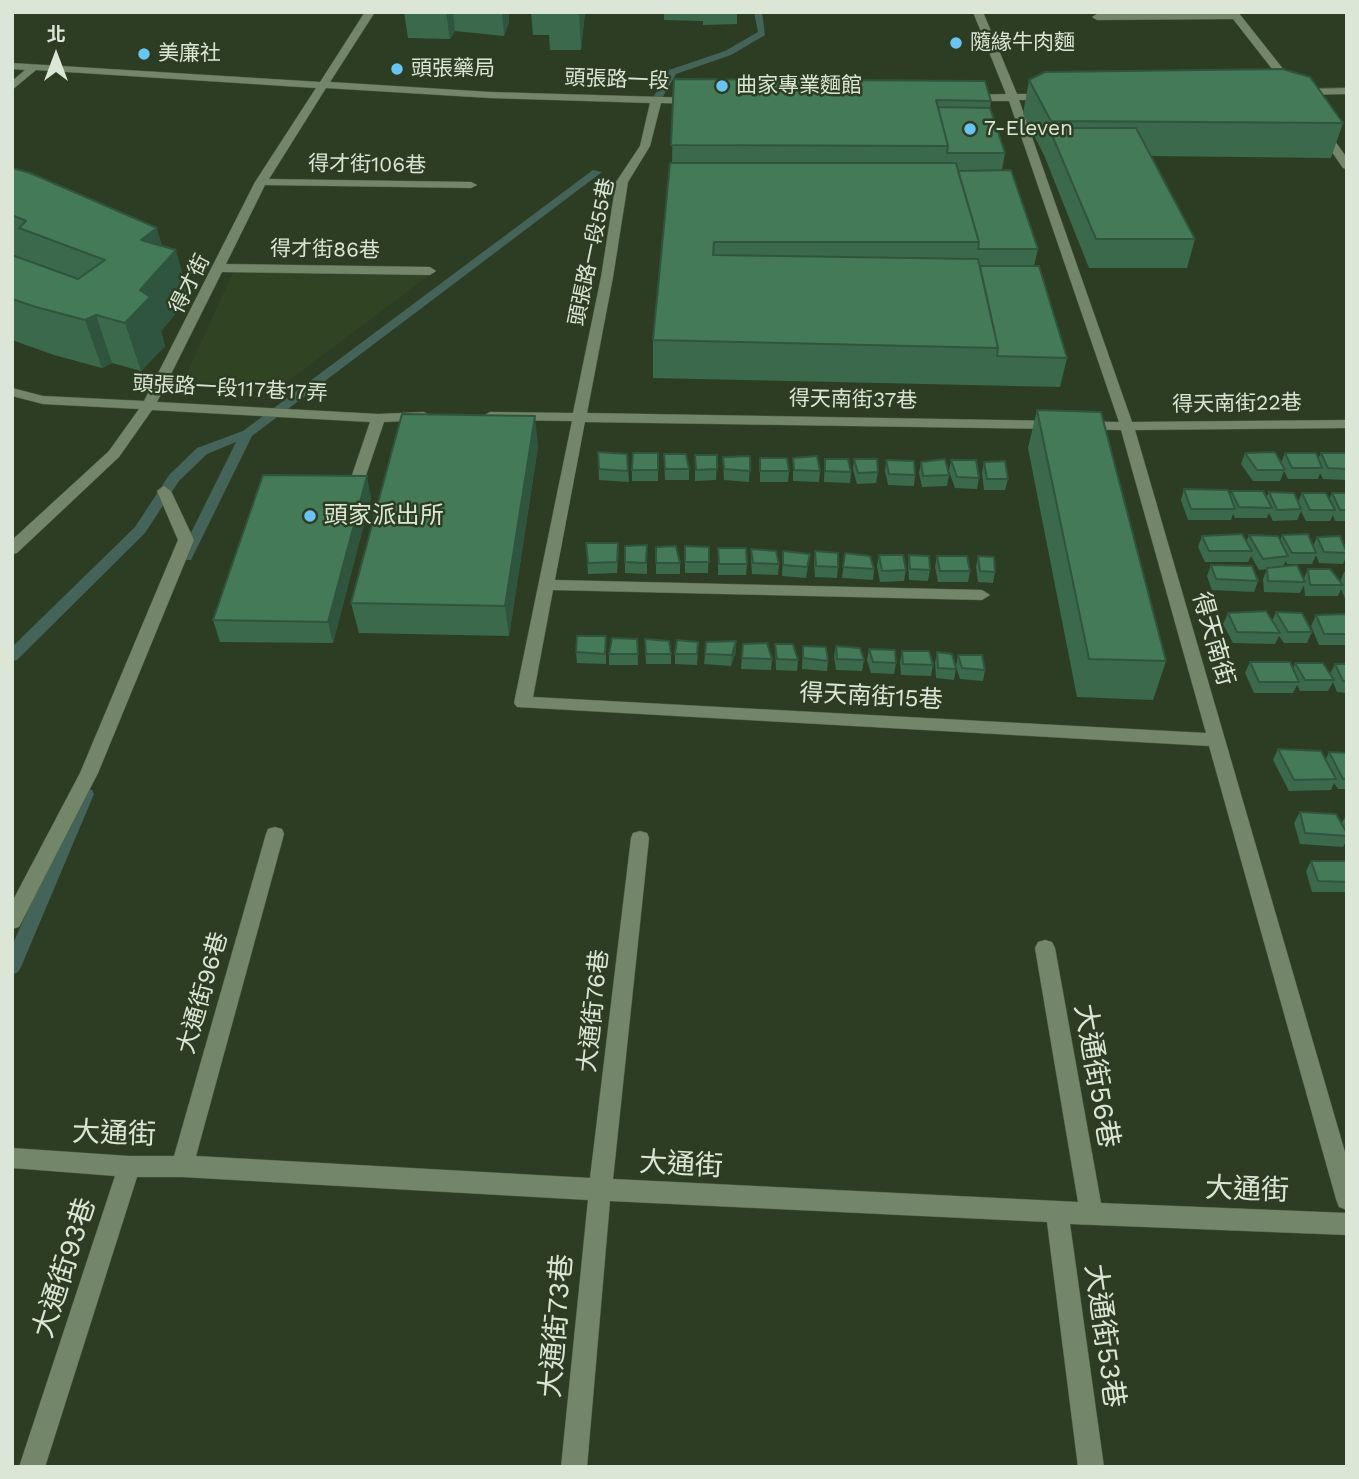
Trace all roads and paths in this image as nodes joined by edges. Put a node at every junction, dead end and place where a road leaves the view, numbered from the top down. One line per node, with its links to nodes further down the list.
1 (370, 12): 7 (street, 得才街)
2 (978, 12): 14 (street, 得天南街)
3 (1234, 14): 4 (street); 10 (street)
4 (1097, 17)
5 (12, 66): 6 (street, 頭張路一段)
6 (33, 68): 7 (street, 頭張路一段); 8 (street)
7 (324, 86): 16 (street, 頭張路一段); 20 (street, 得才街)
8 (12, 87)
9 (1347, 91): 10 (street)
10 (1296, 92): 11 (street); 17 (street)
11 (1283, 93)
12 (1067, 97): 14 (street)
13 (958, 98): 14 (street)
14 (1013, 98): 31 (street, 得天南街)
15 (711, 100): 16 (street, 頭張路一段)
16 (656, 101): 26 (street, 頭張路一段55巷)
17 (1303, 103)
18 (1311, 113): 19 (street)
19 (1347, 166)
20 (261, 182): 21 (street, 得才街106巷); 22 (street, 得才街)
21 (471, 185)
22 (220, 268): 23 (street, 得才街86巷); 25 (street, 得才街)
23 (430, 271)
24 (12, 391): 25 (street, 頭張路一段117巷17弄)
25 (148, 406): 29 (street, 頭張路一段117巷17弄); 34 (street, 得才街)
26 (578, 415): 28 (street, 得天南街37巷); 31 (street, 得天南街37巷); 35 (street)
27 (433, 416): 29 (street, 頭張路一段117巷17弄)
28 (473, 416)
29 (378, 418): 32 (street)
30 (1347, 424): 31 (street, 得天南街22巷)
31 (1127, 426): 37 (street, 得天南街)
32 (355, 487)
33 (164, 491): 40 (street)
34 (12, 549)
35 (545, 585): 36 (street); 37 (street, 得天南街15巷)
36 (982, 595)
37 (1217, 740): 46 (street, 得天南街)
38 (275, 834): 43 (street, 大通街96巷)
39 (640, 838): 45 (street, 大通街76巷)
40 (12, 921)
41 (1045, 948): 48 (street, 大通街56巷)
42 (12, 1158): 44 (street, 大通街)
43 (182, 1166): 44 (street, 大通街); 45 (street, 大通街)
44 (129, 1167): 50 (street, 大通街93巷)
45 (600, 1191): 47 (street, 大通街); 51 (street, 大通街73巷)
46 (1347, 1199)
47 (1058, 1213): 48 (street, 大通街); 52 (street, 大通街53巷)
48 (1093, 1214): 49 (street, 大通街)
49 (1347, 1224)
50 (32, 1467)
51 (574, 1467)
52 (1091, 1467)

